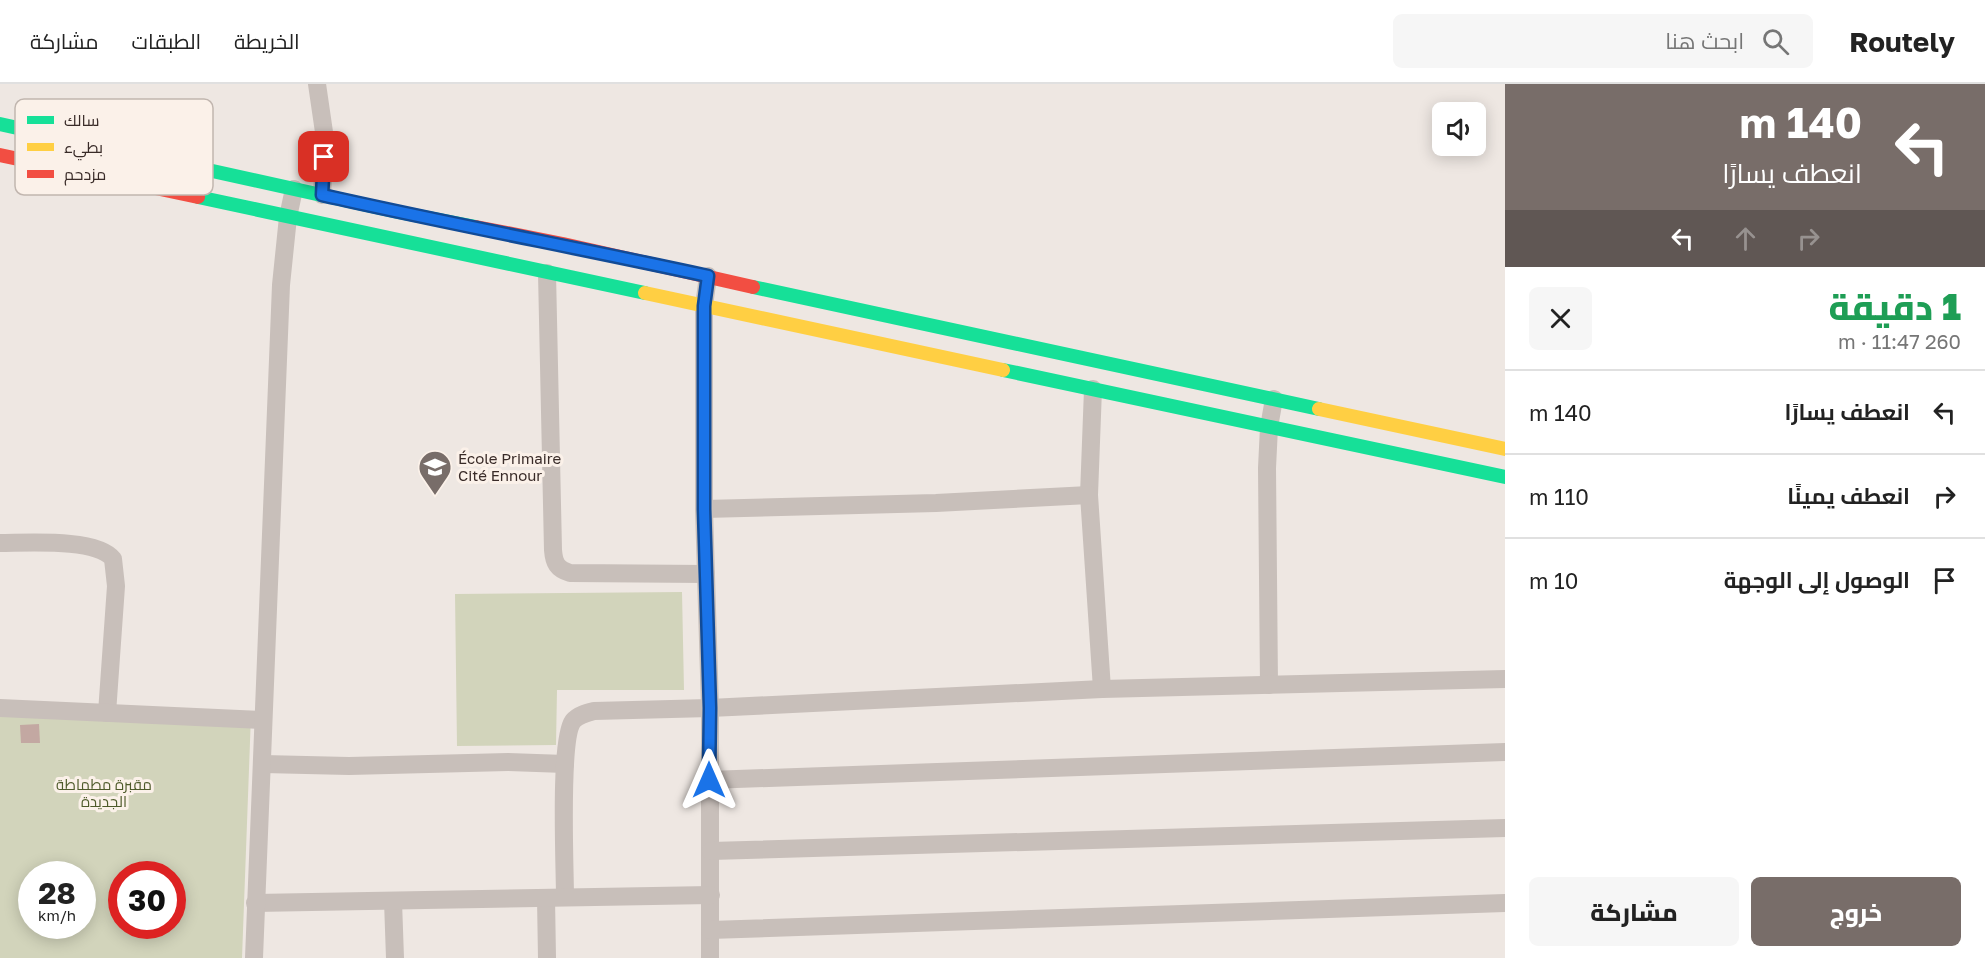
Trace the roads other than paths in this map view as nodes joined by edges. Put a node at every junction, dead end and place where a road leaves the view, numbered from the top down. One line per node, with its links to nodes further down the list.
1 (317, 84): 9 (street)
2 (0, 124): 3 (main road)
3 (15, 127)
4 (0, 156): 5 (main road)
5 (15, 159)
6 (213, 171): 7 (main road)
7 (294, 189): 9 (main road); 10 (street)
8 (184, 195): 10 (main road)
9 (322, 195): 12 (main road)
10 (288, 217): 11 (main road); 29 (street)
11 (547, 273): 13 (main road); 22 (street)
12 (708, 276): 13 (street); 15 (main road)
13 (704, 306): 14 (main road); 20 (street)
14 (1093, 389): 16 (main road); 19 (street)
15 (1274, 399): 16 (street); 17 (main road)
16 (1269, 427): 18 (main road); 24 (street)
17 (1505, 449)
18 (1505, 477)
19 (1089, 495): 20 (street); 25 (street)
20 (704, 509): 22 (street)
21 (0, 543): 28 (street)
22 (706, 574): 27 (street)
23 (1505, 679): 24 (street)
24 (1269, 685): 25 (street)
25 (1102, 689): 27 (street)
26 (0, 708): 28 (street)
27 (710, 708): 32 (street); 33 (street)
28 (107, 713): 29 (street)
29 (263, 720): 31 (street)
30 (1505, 752): 33 (street)
31 (263, 764): 32 (street); 40 (street)
32 (565, 764): 37 (street)
33 (709, 780): 35 (street)
34 (1505, 828): 35 (street)
35 (711, 851): 36 (street)
36 (711, 895): 37 (street); 42 (street)
37 (565, 897): 38 (street)
38 (546, 898): 39 (street); 45 (street)
39 (393, 901): 40 (street); 44 (street)
40 (255, 903): 43 (street)
41 (1505, 903): 42 (street)
42 (710, 930): 46 (street)
43 (254, 958)
44 (395, 958)
45 (547, 958)
46 (710, 958)

